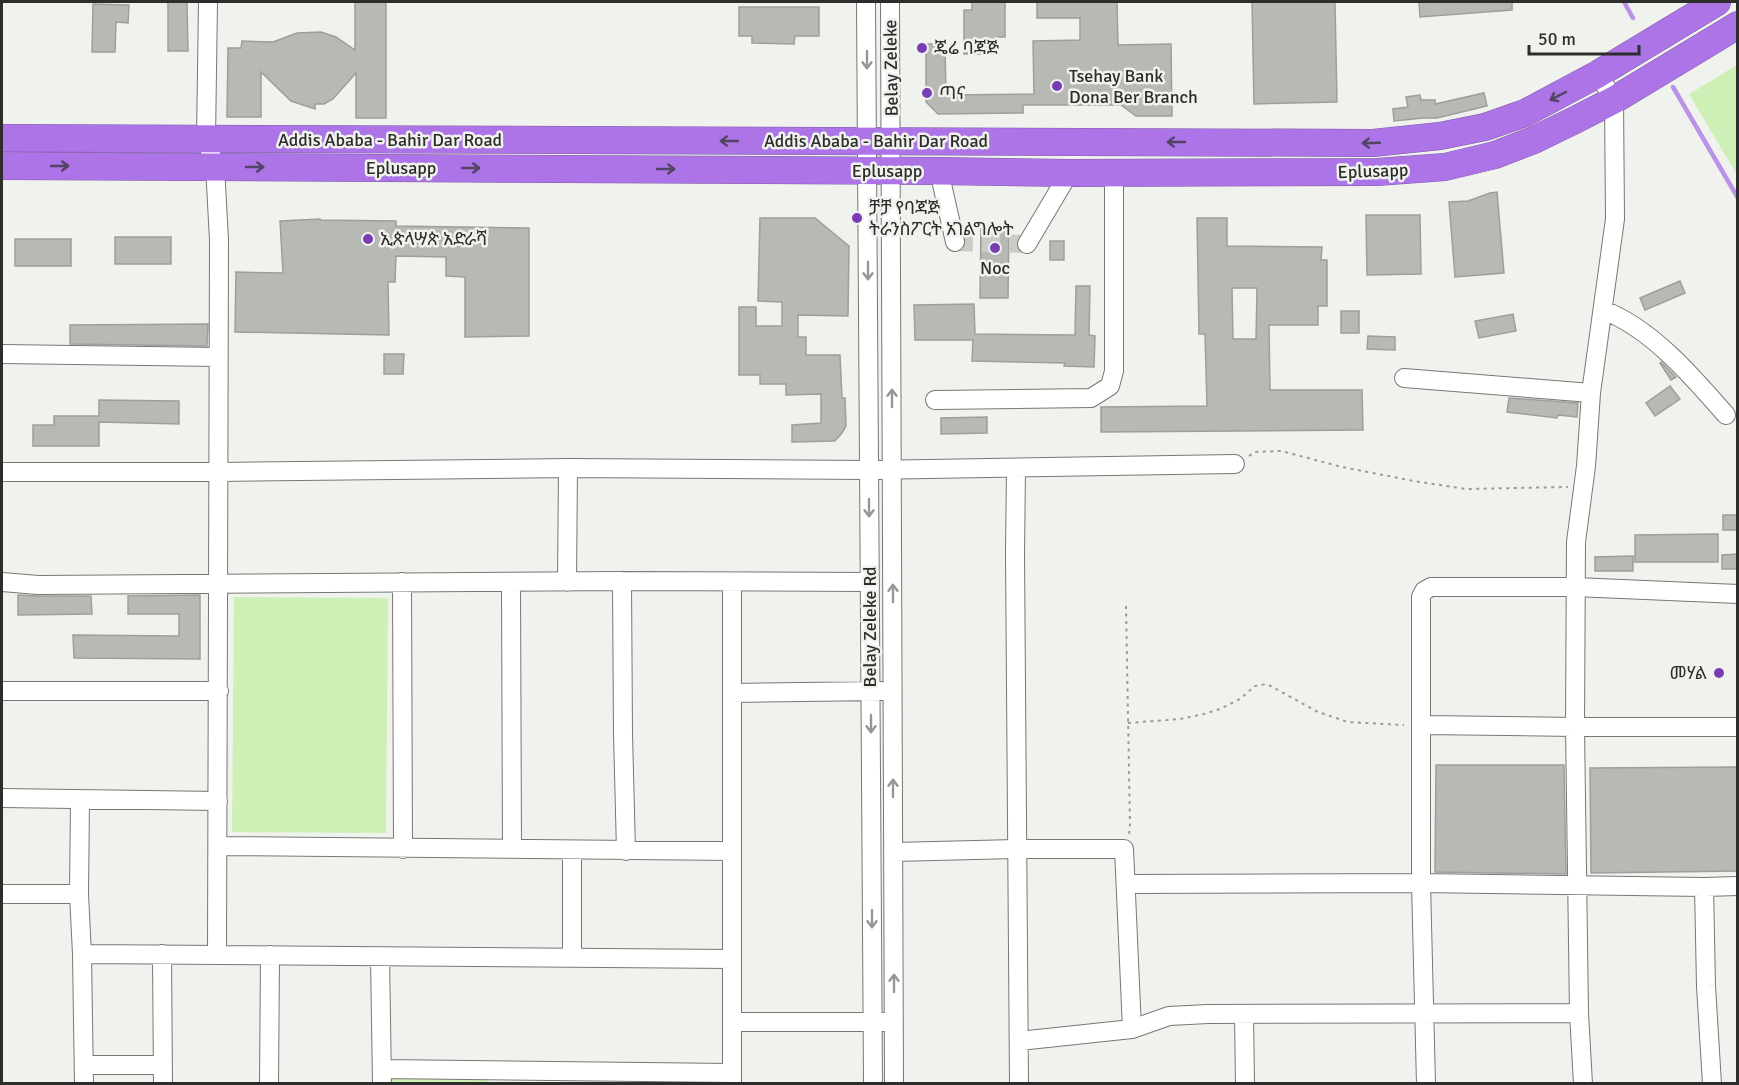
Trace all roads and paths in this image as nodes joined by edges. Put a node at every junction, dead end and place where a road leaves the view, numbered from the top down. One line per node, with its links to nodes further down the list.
1 (208, 2): 9 (street)
2 (866, 2): 10 (street, Belay Zeleke, one-way to 10)
3 (890, 2): 10 (street, Belay Zeleke)
4 (1717, 2): 6 (highway, Addis Ababa - Bahir Dar Road)
5 (1737, 25): 7 (highway, Eplusapp)
6 (1598, 74): 7 (street); 10 (highway, Addis Ababa - Bahir Dar Road, one-way to 10)
7 (1614, 100): 16 (highway, Eplusapp); 19 (street)
8 (2, 138): 9 (highway, Addis Ababa - Bahir Dar Road)
9 (206, 139): 10 (highway, Addis Ababa - Bahir Dar Road, one-way to 9); 12 (street)
10 (879, 141): 13 (street, Belay Zeleke)
11 (2, 166): 12 (highway, Eplusapp, one-way to 12)
12 (214, 166): 13 (highway, Eplusapp, one-way to 13); 21 (street)
13 (880, 171): 14 (highway, Eplusapp); 29 (street, Belay Zeleke Rd, one-way to 13); 30 (street, Belay Zeleke Rd, one-way to 30)
14 (939, 171): 15 (highway, Eplusapp); 17 (street)
15 (1069, 173): 16 (highway, Eplusapp); 18 (street)
16 (1114, 173): 24 (street)
17 (955, 242)
18 (1027, 244)
19 (1603, 310): 23 (street); 25 (street)
20 (2, 354): 21 (street)
21 (218, 357): 32 (street)
22 (1404, 378): 23 (street)
23 (1591, 393): 33 (street)
24 (935, 400)
25 (1726, 415)
26 (1235, 464): 28 (street); 33 (path)
27 (568, 468): 30 (street); 32 (street); 37 (street)
28 (1016, 468): 29 (street); 60 (street)
29 (892, 469): 30 (street); 48 (street, Belay Zeleke Rd, one-way to 29)
30 (869, 470): 40 (street, Belay Zeleke Rd, one-way to 40)
31 (2, 472): 32 (street)
32 (218, 472): 41 (street)
33 (1583, 486): 42 (street)
34 (2, 582): 41 (street)
35 (402, 582): 36 (street); 41 (street); 58 (street)
36 (511, 582): 37 (street); 59 (street)
37 (567, 582): 38 (street)
38 (622, 582): 39 (street); 63 (street)
39 (732, 582): 40 (street); 49 (street)
40 (870, 582): 47 (street, Belay Zeleke Rd)
41 (218, 584): 46 (street)
42 (1575, 588): 43 (street); 51 (street); 52 (street)
43 (1737, 594)
44 (1126, 606): 50 (path)
45 (2, 691): 46 (street)
46 (219, 691): 56 (street)
47 (871, 691): 48 (street); 49 (street); 84 (street, Belay Zeleke Rd, one-way to 84)
48 (893, 691): 65 (street, Belay Zeleke Rd, one-way to 48)
49 (732, 693): 64 (street)
50 (1128, 723): 51 (path); 61 (path)
51 (1422, 725): 52 (street); 66 (street)
52 (1575, 727): 53 (street); 68 (street)
53 (1737, 727)
54 (2, 798): 55 (street)
55 (81, 800): 56 (street); 72 (street)
56 (218, 801): 57 (street)
57 (219, 846): 58 (street); 75 (street)
58 (403, 849): 59 (street)
59 (512, 849): 62 (street)
60 (1017, 849): 61 (street); 65 (street); 87 (street)
61 (1124, 849): 67 (street)
62 (572, 850): 63 (street); 78 (street)
63 (626, 851): 64 (street)
64 (732, 851): 79 (street)
65 (893, 852): 85 (street, Belay Zeleke Rd, one-way to 65)
66 (1420, 883): 67 (street); 68 (street); 82 (street)
67 (1126, 884): 86 (street)
68 (1577, 885): 70 (street); 80 (street)
69 (1737, 886): 70 (street)
70 (1704, 887): 100 (street)
71 (2, 894): 72 (street)
72 (79, 894): 73 (street)
73 (82, 954): 74 (street); 88 (street)
74 (162, 954): 75 (street); 89 (street)
75 (217, 955): 76 (street)
76 (270, 956): 77 (street); 93 (street)
77 (380, 956): 78 (street); 90 (street)
78 (572, 958): 79 (street)
79 (732, 959): 83 (street)
80 (1579, 1013): 82 (street); 99 (street)
81 (1244, 1014): 82 (street); 86 (street); 97 (street)
82 (1423, 1014): 98 (street)
83 (732, 1022): 84 (street); 91 (street)
84 (872, 1022): 85 (street); 94 (street, Belay Zeleke Rd)
85 (894, 1023): 95 (street, Belay Zeleke Rd)
86 (1132, 1029): 87 (street)
87 (1019, 1041): 96 (street)
88 (84, 1065): 89 (street); 92 (street)
89 (163, 1074)
90 (382, 1076): 91 (street)
91 (732, 1078)
92 (84, 1083)
93 (269, 1083)
94 (873, 1083)
95 (894, 1083)
96 (1019, 1083)
97 (1245, 1083)
98 (1426, 1083)
99 (1583, 1083)
100 (1712, 1083)

